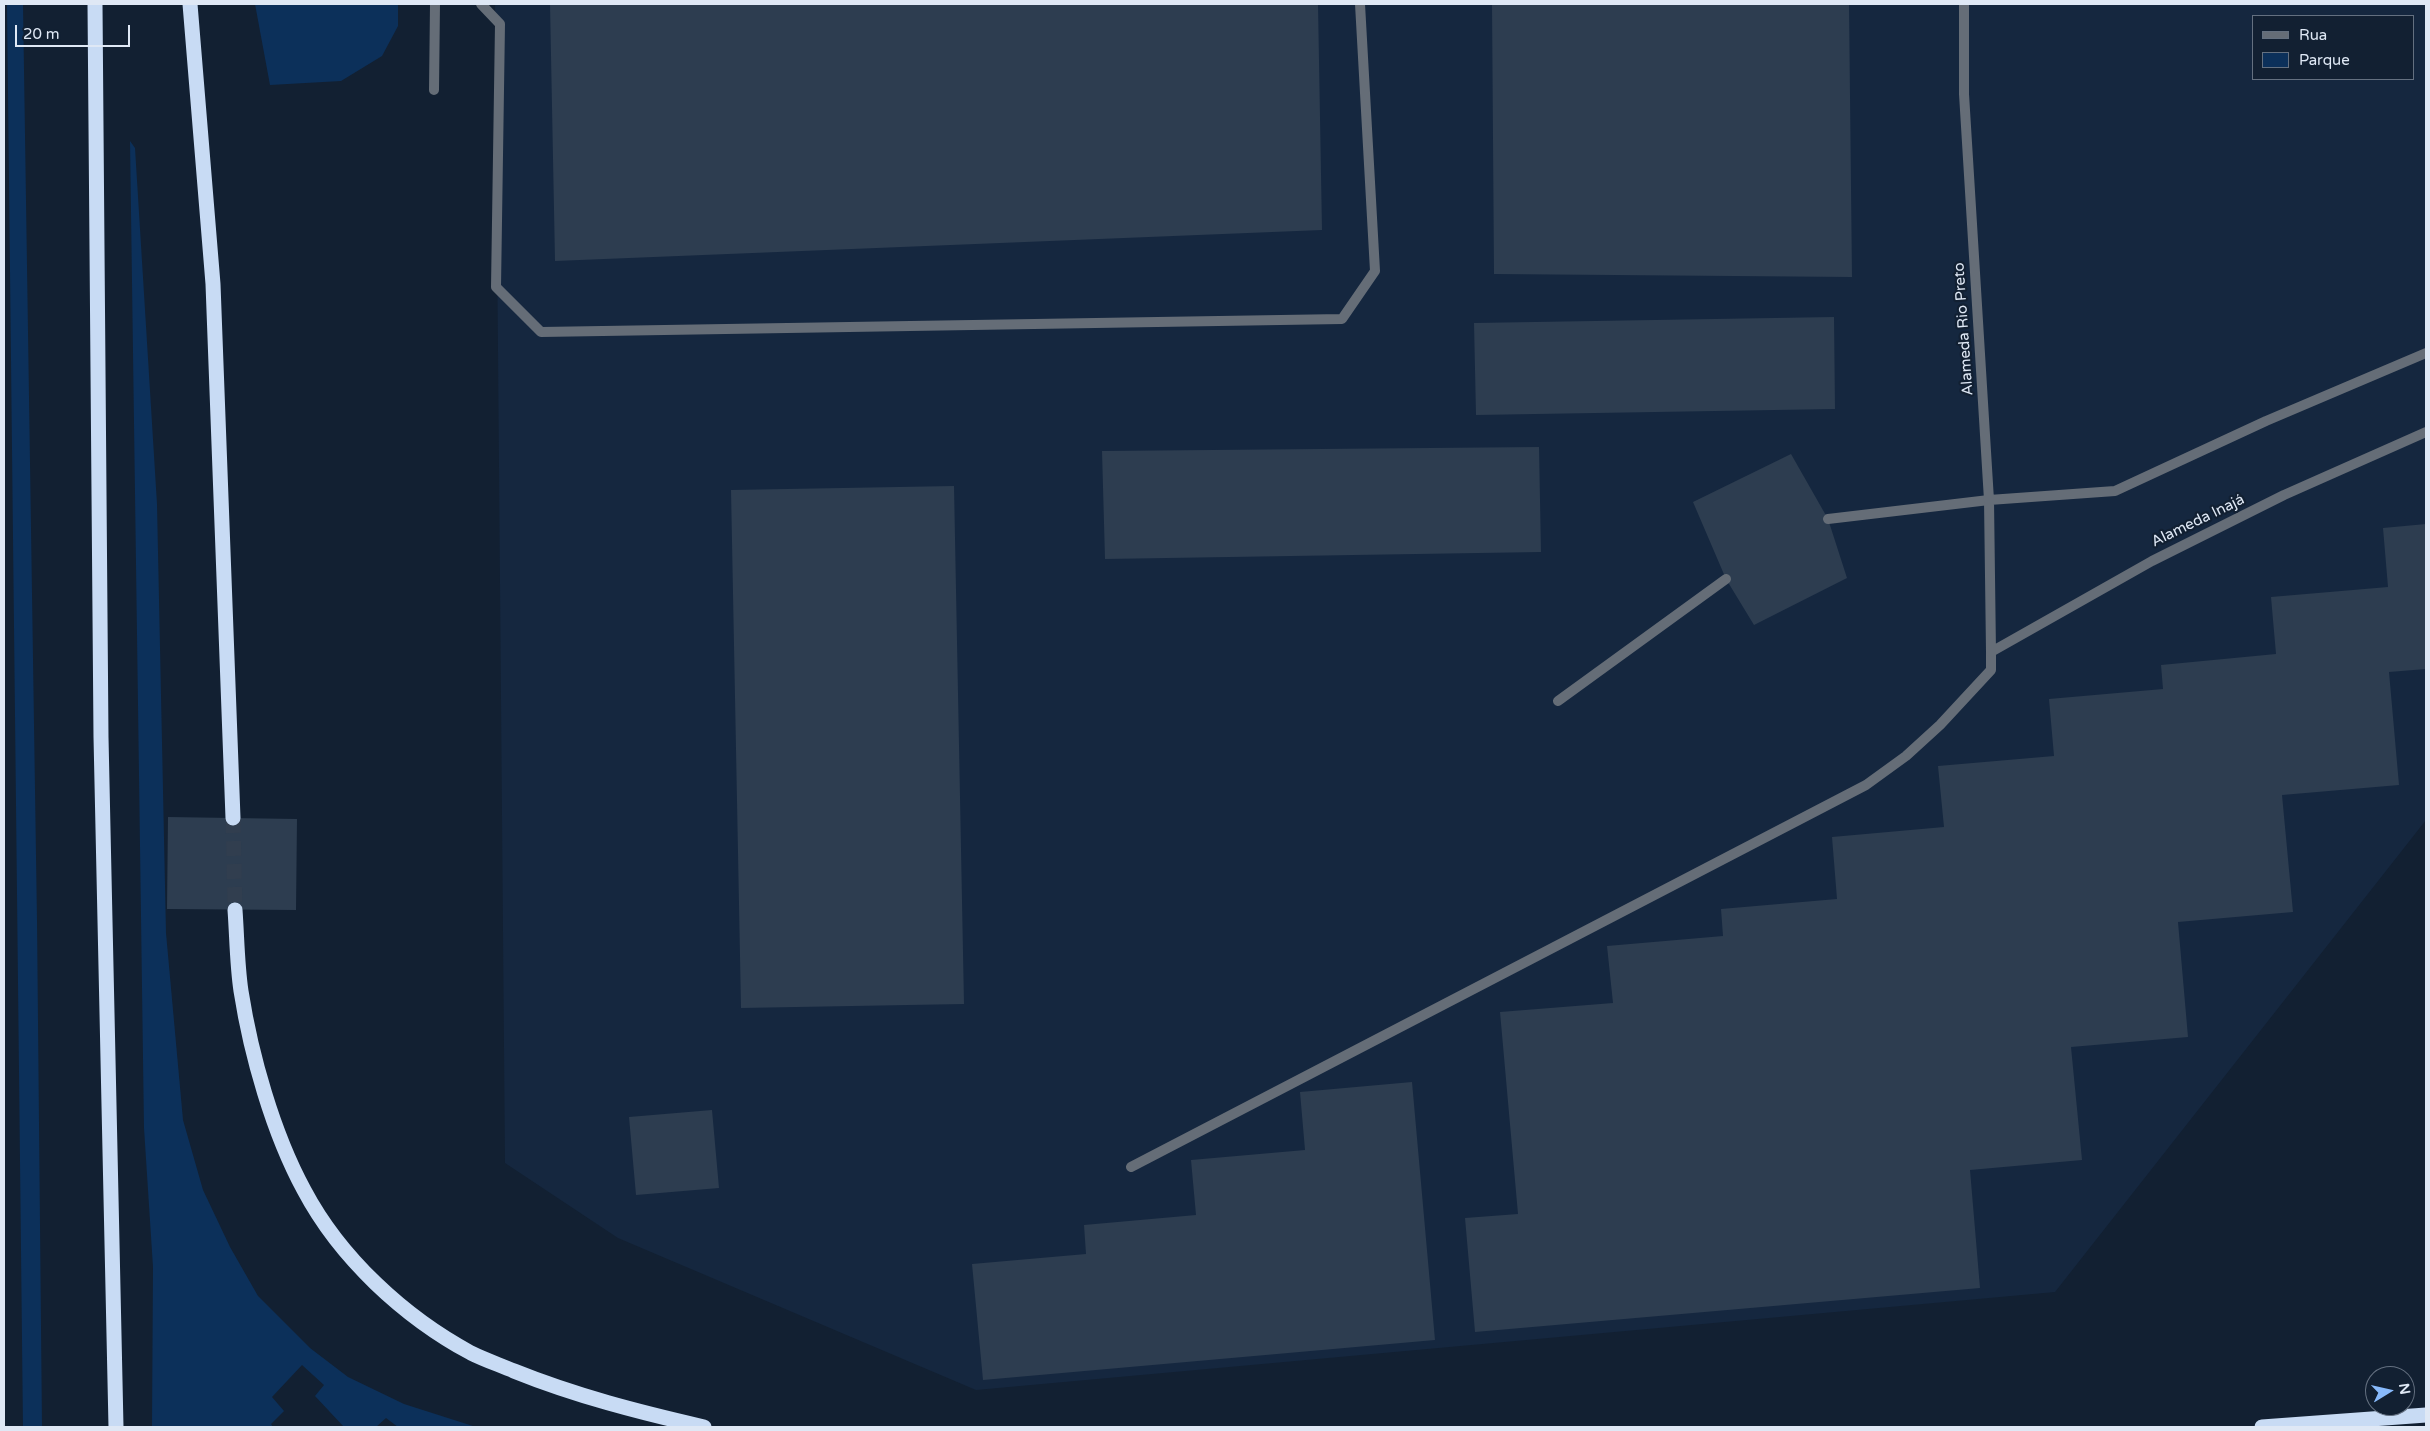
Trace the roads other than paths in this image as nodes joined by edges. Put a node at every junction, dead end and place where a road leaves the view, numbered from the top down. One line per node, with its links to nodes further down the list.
1 (95, 4): 19 (highway)
2 (190, 4): 15 (highway)
3 (435, 4): 7 (street)
4 (481, 4): 5 (street)
5 (1360, 4)
6 (1964, 4): 10 (street, Alameda Rio Preto)
7 (434, 90)
8 (2426, 353): 10 (street)
9 (2426, 432): 13 (street, Alameda Inajá)
10 (1989, 500): 11 (street); 13 (street, Alameda Rio Preto)
11 (1828, 519)
12 (1726, 579): 14 (street)
13 (1992, 652): 17 (street, Alameda Rio Preto)
14 (1558, 701)
15 (233, 818)
16 (235, 910): 20 (highway)
17 (1131, 1167)
18 (2426, 1415): 21 (highway)
19 (116, 1427)
20 (704, 1427)
21 (2262, 1427)

